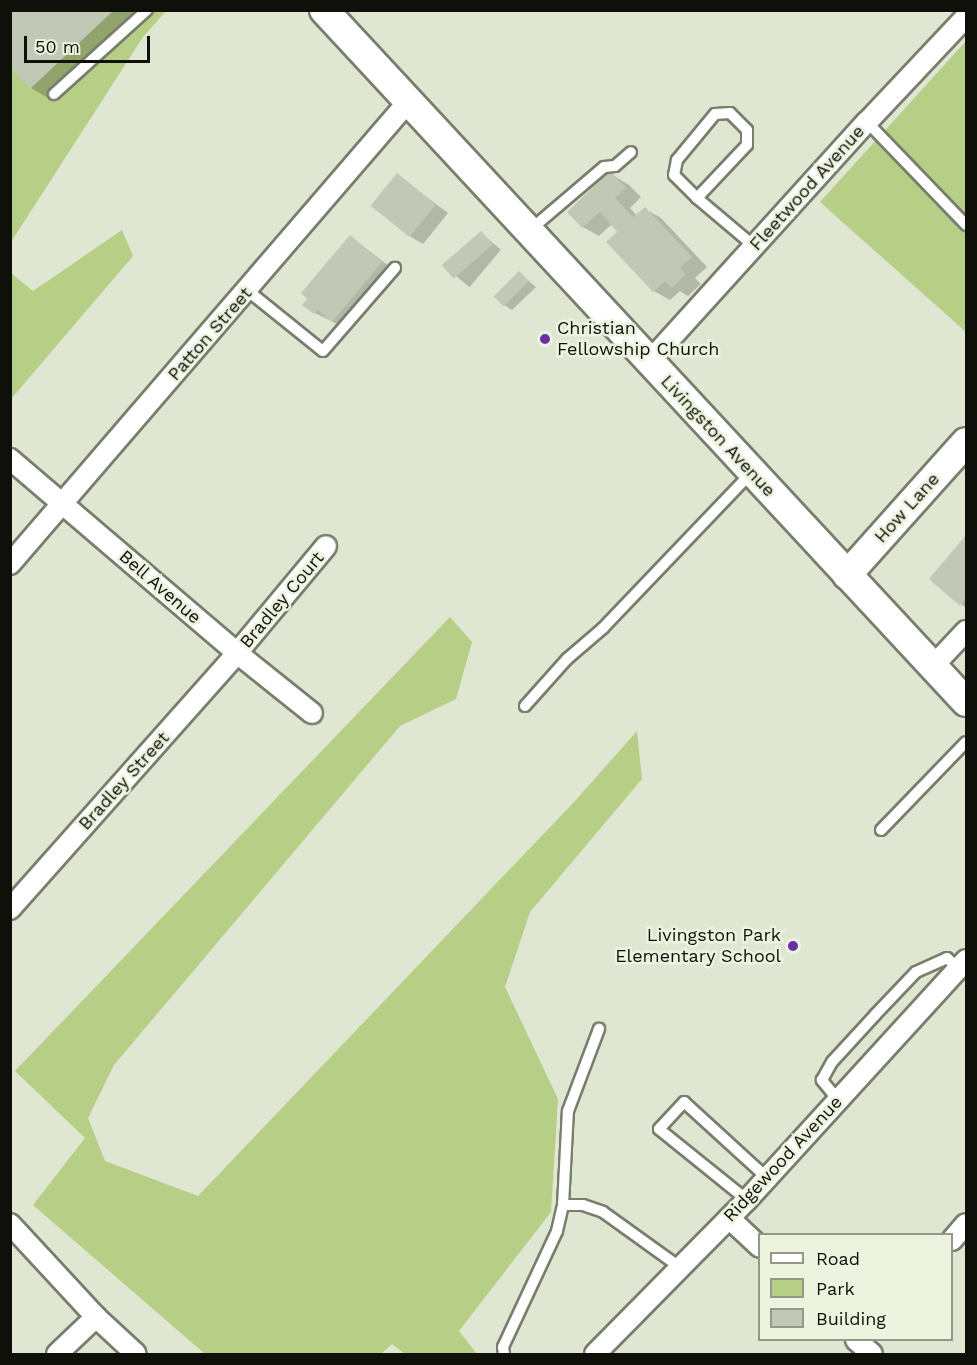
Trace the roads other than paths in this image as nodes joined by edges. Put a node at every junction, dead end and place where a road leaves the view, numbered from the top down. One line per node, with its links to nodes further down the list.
1 (147, 10): 4 (lane)
2 (324, 10): 5 (main road, Livingston Avenue)
3 (966, 17): 6 (street, Fleetwood Avenue)
4 (54, 94)
5 (408, 102): 10 (main road, Livingston Avenue); 13 (street, Patton Street)
6 (867, 122): 9 (lane); 11 (street, Fleetwood Avenue)
7 (632, 152): 10 (lane)
8 (698, 198): 8 (lane); 11 (lane)
9 (966, 225)
10 (528, 231): 14 (main road, Livingston Avenue)
11 (755, 247): 14 (street, Fleetwood Avenue)
12 (395, 268): 13 (lane)
13 (247, 290): 18 (street, Patton Street)
14 (649, 362): 17 (main road, Livingston Avenue)
15 (966, 442): 21 (main road, How Lane)
16 (10, 459): 18 (street, Bell Avenue)
17 (751, 473): 21 (main road, Livingston Avenue); 26 (lane)
18 (63, 504): 20 (street, Patton Street); 23 (street, Bell Avenue)
19 (326, 546): 23 (street, Bradley Court)
20 (10, 564)
21 (847, 574): 24 (main road, Livingston Avenue)
22 (966, 631): 24 (street)
23 (237, 653): 27 (street, Bell Avenue); 30 (street, Bradley Street)
24 (933, 666): 25 (main road, Livingston Avenue)
25 (966, 702)
26 (525, 706)
27 (312, 713)
28 (966, 742): 29 (lane)
29 (880, 830)
30 (10, 909)
31 (963, 964): 33 (street, Ridgewood Avenue); 33 (lane)
32 (599, 1029): 36 (lane)
33 (838, 1100): 34 (street, Ridgewood Avenue)
34 (766, 1177): 35 (street, Ridgewood Avenue); 35 (lane)
35 (747, 1200): 37 (street, Ridgewood Avenue)
36 (563, 1205): 42 (lane); 46 (lane)
37 (729, 1218): 41 (street); 42 (street, Ridgewood Avenue)
38 (10, 1224): 43 (street)
39 (966, 1224): 40 (street)
40 (953, 1238)
41 (758, 1246)
42 (681, 1268): 47 (street, Ridgewood Avenue)
43 (96, 1317): 44 (street); 45 (street)
44 (57, 1354)
45 (136, 1354)
46 (504, 1354)
47 (595, 1354)

